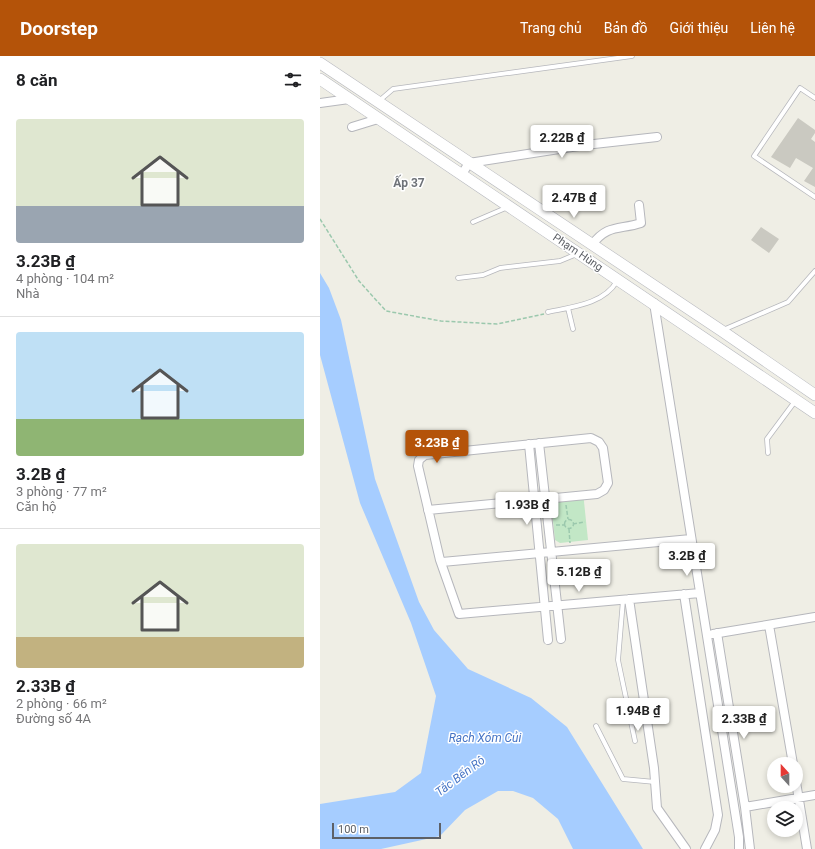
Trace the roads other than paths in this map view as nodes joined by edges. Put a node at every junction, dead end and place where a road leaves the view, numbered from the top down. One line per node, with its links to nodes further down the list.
1 (632, 56): 6 (lane)
2 (320, 63): 6 (main road, Phạm Hùng)
3 (320, 79): 5 (main road, Phạm Hùng)
4 (815, 98): 13 (lane)
5 (349, 99): 7 (street); 8 (main road, Phạm Hùng)
6 (377, 102): 11 (main road, Phạm Hùng)
7 (320, 103)
8 (378, 119): 9 (street); 12 (main road, Phạm Hùng)
9 (352, 127)
10 (657, 137): 11 (street)
11 (469, 163): 12 (street); 17 (main road, Phạm Hùng)
12 (462, 174): 15 (main road, Phạm Hùng)
13 (815, 197)
14 (639, 205): 17 (street)
15 (510, 206): 16 (lane); 18 (main road, Phạm Hùng)
16 (473, 222)
17 (592, 245): 26 (main road, Phạm Hùng)
18 (579, 253): 20 (lane); 21 (main road, Phạm Hùng)
19 (815, 271): 26 (lane)
20 (458, 278)
21 (618, 279): 22 (main road, Phạm Hùng); 23 (lane)
22 (654, 303): 28 (main road, Phạm Hùng); 36 (street)
23 (568, 308): 24 (lane); 25 (lane)
24 (547, 313)
25 (573, 329)
26 (722, 330): 27 (main road, Phạm Hùng)
27 (815, 395)
28 (796, 400): 29 (main road, Phạm Hùng); 32 (lane)
29 (815, 413)
30 (539, 443): 31 (street); 33 (street); 33 (street)
31 (529, 444): 34 (street); 35 (street)
32 (768, 454)
33 (545, 499): 34 (street); 37 (street)
34 (535, 500): 35 (street); 38 (street)
35 (428, 510): 39 (street)
36 (691, 539): 37 (street); 40 (street)
37 (551, 552): 38 (street); 43 (street)
38 (540, 553): 39 (street); 44 (street)
39 (442, 562): 44 (street)
40 (700, 593): 41 (street); 48 (street)
41 (684, 594): 42 (street); 60 (street)
42 (626, 599): 43 (street); 52 (lane); 54 (street)
43 (557, 605): 44 (street); 49 (street)
44 (545, 606): 50 (street)
45 (815, 617): 46 (street)
46 (768, 625): 47 (street); 53 (street)
47 (717, 633): 48 (street); 58 (street)
48 (706, 635): 61 (street)
49 (561, 639)
50 (548, 640)
51 (596, 726): 54 (lane)
52 (635, 741)
53 (792, 757)
54 (655, 782): 59 (street)
55 (798, 793): 57 (street)
56 (815, 795): 57 (street)
57 (799, 798): 58 (street); 63 (street)
58 (745, 807): 62 (street)
59 (686, 849)
60 (705, 849)
61 (739, 849)
62 (750, 849)
63 (807, 849)

